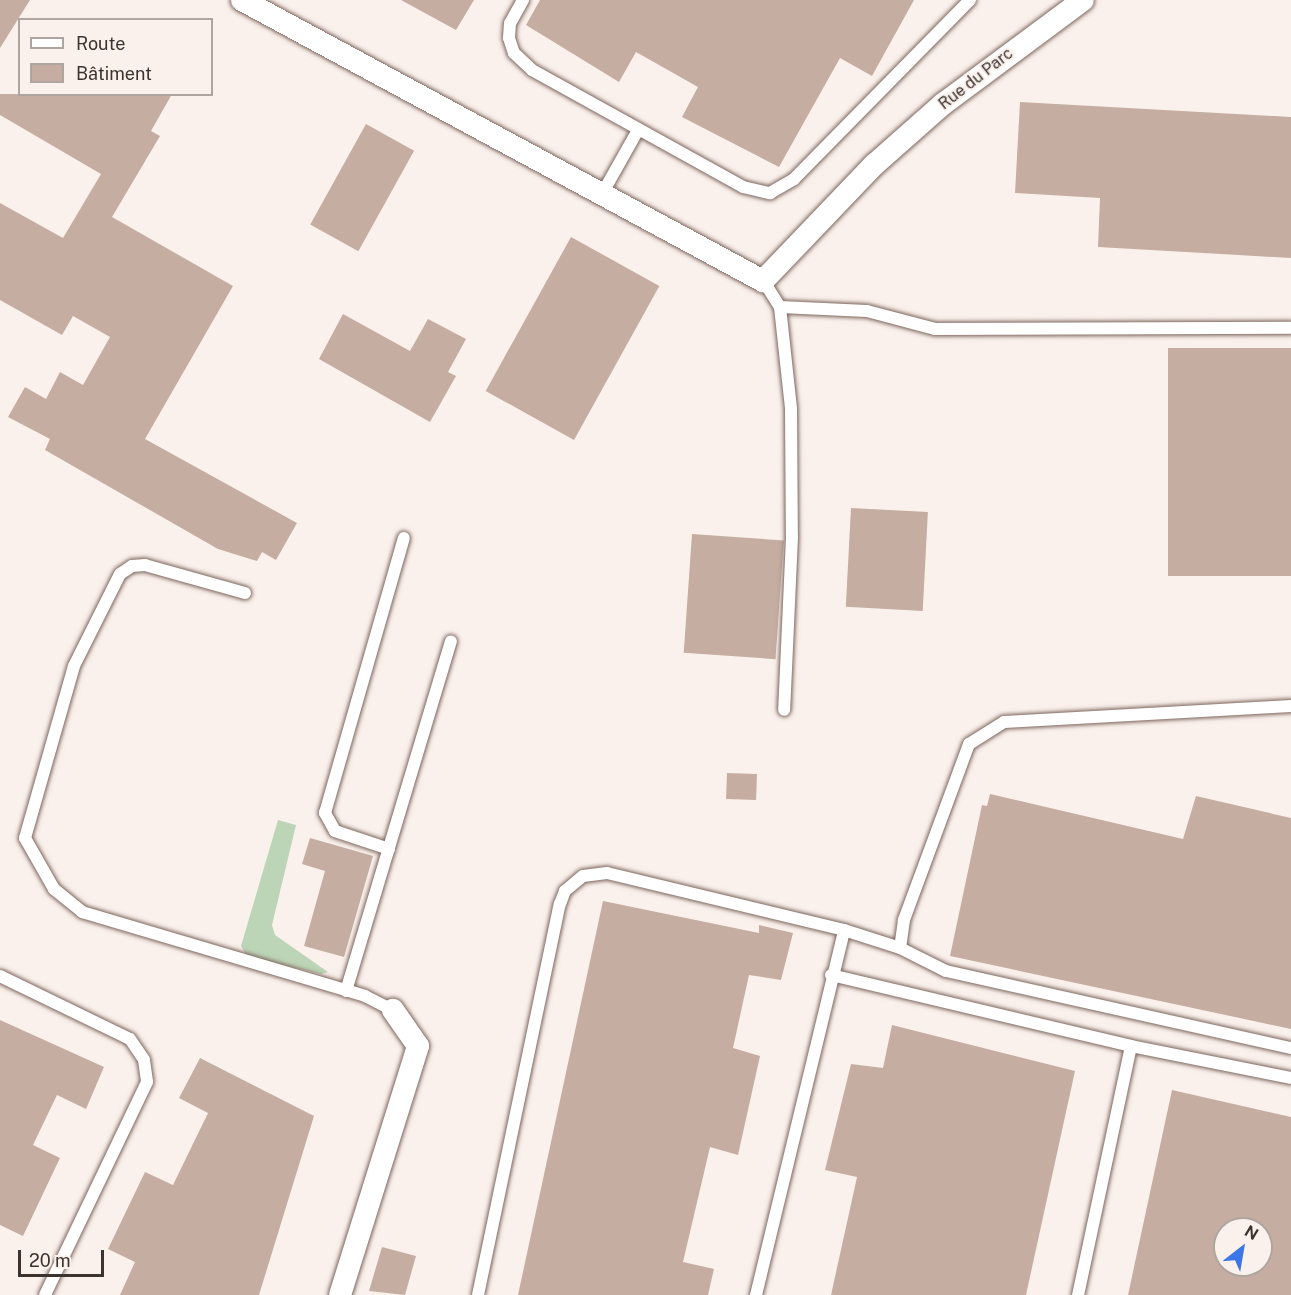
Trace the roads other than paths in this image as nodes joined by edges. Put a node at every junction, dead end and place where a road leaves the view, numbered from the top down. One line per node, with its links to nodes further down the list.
1 (242, 0): 6 (street)
2 (523, 0): 5 (lane)
3 (970, 0): 5 (lane)
4 (1083, 0): 7 (street, Rue du Parc)
5 (638, 130): 6 (lane)
6 (602, 194): 7 (street)
7 (763, 280): 8 (lane)
8 (780, 307): 9 (lane); 14 (lane)
9 (1291, 328)
10 (404, 538): 15 (lane)
11 (245, 593): 20 (lane)
12 (451, 641): 15 (lane)
13 (1291, 706): 17 (lane)
14 (784, 710)
15 (390, 849): 20 (lane)
16 (844, 930): 17 (lane); 18 (lane); 27 (lane)
17 (900, 948): 23 (lane)
18 (831, 975): 22 (lane); 28 (lane)
19 (0, 976): 25 (lane)
20 (346, 991): 21 (lane)
21 (393, 1010): 26 (street)
22 (1131, 1046): 24 (lane); 29 (lane)
23 (1291, 1048)
24 (1291, 1078)
25 (45, 1295)
26 (340, 1295)
27 (478, 1295)
28 (756, 1295)
29 (1078, 1295)

